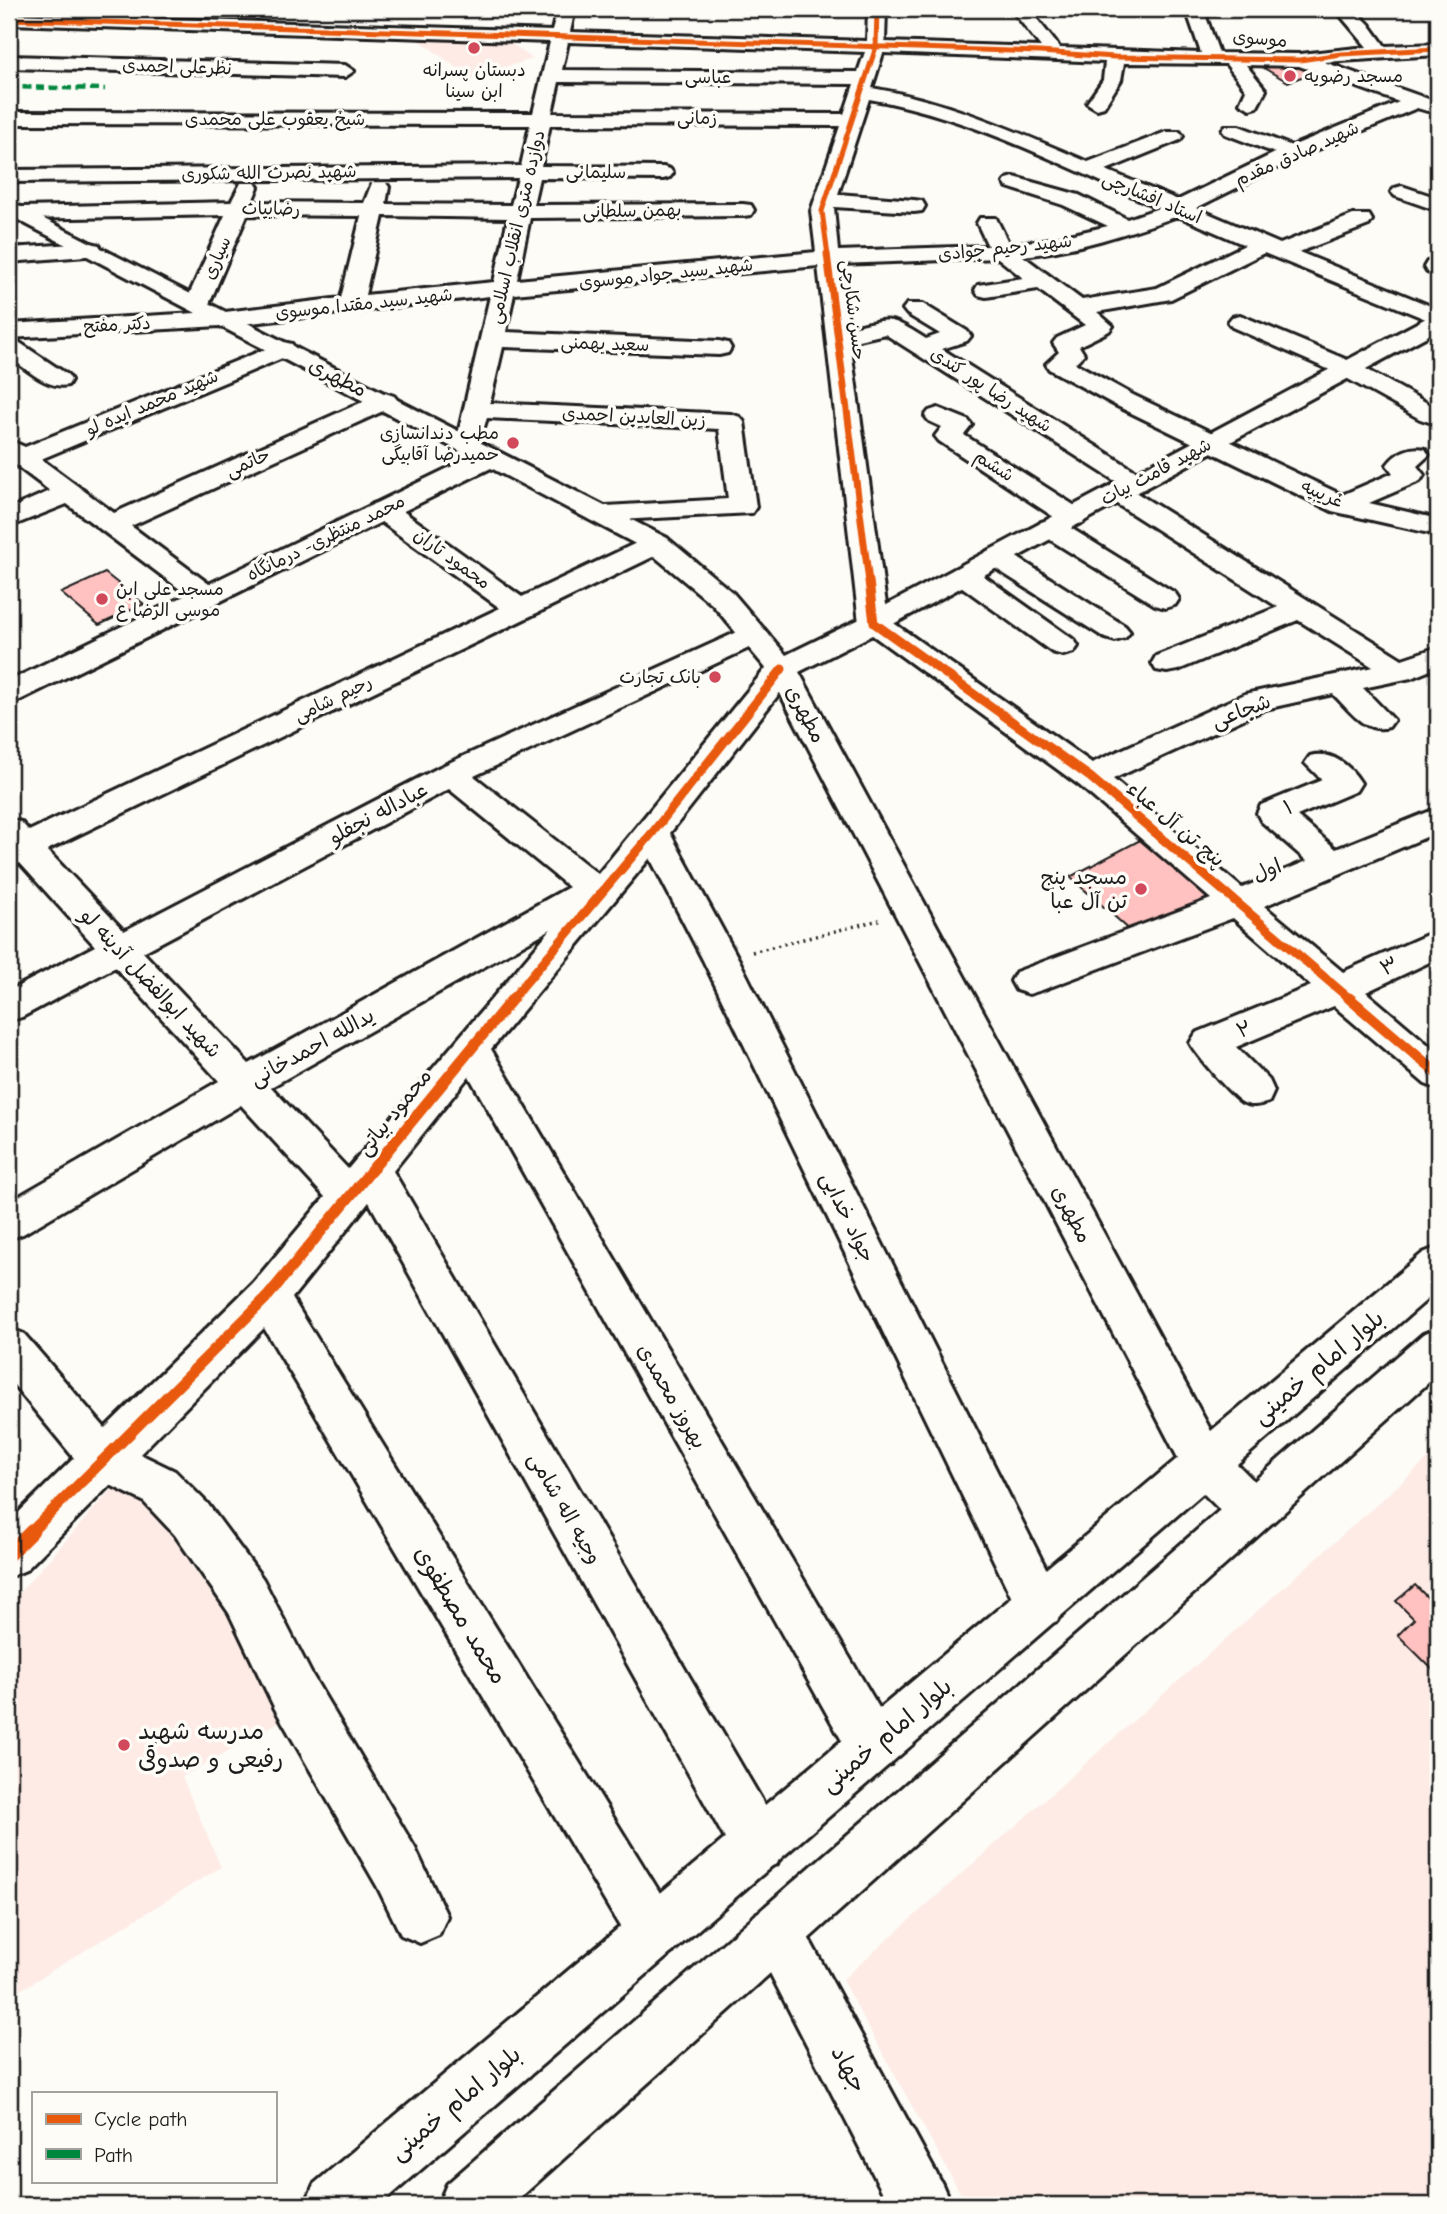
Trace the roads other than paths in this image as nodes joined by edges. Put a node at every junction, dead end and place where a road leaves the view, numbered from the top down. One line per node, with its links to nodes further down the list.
1 (357, 9): 15 (street)
2 (566, 9): 11 (street, دوازده متری انقلاب اسلامی)
3 (877, 9): 16 (street, حسن شکارچی)
4 (1020, 9): 18 (street)
5 (1206, 9): 20 (street)
6 (146, 16): 9 (street); 15 (street)
7 (1344, 17): 19 (street)
8 (736, 19): 13 (street)
9 (16, 24)
10 (807, 25): 14 (street)
11 (559, 37): 13 (street, موسوی); 15 (street, موسوی); 26 (street, دوازده متری انقلاب اسلامی)
12 (1283, 39): 23 (street)
13 (731, 42): 14 (street, موسوی)
14 (807, 45): 16 (street, موسوی)
15 (347, 46): 24 (street, نظرعلی احمدی); 35 (street)
16 (876, 47): 18 (street, موسوی); 27 (street, حسن شکارچی)
17 (1438, 49): 19 (street)
18 (1046, 51): 20 (street, موسوی); 21 (street, موسوی)
19 (1378, 51): 23 (street)
20 (1210, 53): 23 (street, موسوی)
21 (1115, 57): 22 (street, موسوی); 31 (street)
22 (1232, 60): 23 (street, موسوی); 32 (street)
23 (1305, 60): 25 (street); 30 (street)
24 (9, 62)
25 (1397, 70)
26 (551, 76): 27 (street, عباسی); 36 (street, دوازده متری انقلاب اسلامی)
27 (863, 85): 37 (street, حسن شکارچی); 41 (street, استاد افشارچی)
28 (9, 87): 29 (street)
29 (105, 89)
30 (1418, 101): 33 (street); 40 (street, شهید صادق مقدم)
31 (1097, 103)
32 (1250, 103)
33 (1438, 109)
34 (9, 118): 35 (street, شیخ یعقوب علی محمدی)
35 (339, 118): 36 (street, شیخ یعقوب علی محمدی)
36 (541, 118): 37 (street, زمانی); 43 (street, دوازده متری انقلاب اسلامی)
37 (852, 120): 49 (street, حسن شکارچی)
38 (1232, 130): 40 (street)
39 (1173, 136): 41 (street)
40 (1292, 153): 53 (street, شهید صادق مقدم)
41 (1087, 170): 53 (street, استاد افشارچی)
42 (383, 171): 43 (street, شهید نصرت الله شکوری); 44 (street, شهید نصرت الله شکوری); 55 (street)
43 (529, 172): 45 (street, سلیمانی); 57 (street, دوازده متری انقلاب اسلامی)
44 (254, 173): 46 (street, شهید نصرت الله شکوری); 52 (street, سیاری)
45 (663, 173)
46 (9, 176)
47 (1014, 183): 60 (street)
48 (1402, 192): 50 (street)
49 (826, 200): 51 (street); 65 (street, حسن شکارچی)
50 (1438, 205)
51 (914, 206)
52 (238, 208): 54 (street, رضابیات); 55 (street, رضابیات); 71 (street, سیاری)
53 (1177, 209): 60 (street, شهید رحیم جوادی); 61 (street, استاد افشارچی)
54 (15, 210): 62 (street, مطهری)
55 (374, 210): 57 (street, رضابیات); 72 (street)
56 (743, 210): 57 (street, بهمن سلطانی)
57 (520, 212): 69 (street, دوازده متری انقلاب اسلامی)
58 (1361, 220): 61 (street)
59 (988, 223): 63 (street)
60 (1126, 227): 63 (street, شهید رحیم جوادی)
61 (1271, 249): 66 (street, استاد افشارچی); 73 (street)
62 (91, 250): 64 (street); 71 (street, مطهری)
63 (1002, 251): 65 (street, شهید رحیم جوادی); 67 (street)
64 (9, 255)
65 (829, 258): 69 (street, شهید سید جواد موسوی); 79 (street, حسن شکارچی)
66 (1326, 272): 68 (street); 76 (street, استاد افشارچی)
67 (1041, 282): 70 (street); 73 (street)
68 (1296, 285)
69 (503, 290): 72 (street, شهید سید مقتدا موسوی); 80 (street, دوازده متری انقلاب اسلامی)
70 (986, 290)
71 (197, 304): 75 (street, مطهری)
72 (351, 304): 75 (street, شهید سید مقتدا موسوی)
73 (1076, 308): 91 (street, غریبیه)
74 (915, 309): 83 (street)
75 (225, 318): 78 (street, دکتر مفتح); 84 (street, مطهری)
76 (1438, 319): 85 (street, شهید قامت بیات)
77 (1240, 322): 85 (street)
78 (9, 331)
79 (839, 337): 83 (street, شهید رضا پور کندی); 111 (street, حسن شکارچی)
80 (492, 339): 82 (street, سعید بهمنی); 89 (street, دوازده متری انقلاب اسلامی)
81 (9, 346): 86 (street)
82 (719, 348)
83 (924, 348): 95 (street, شهید رضا پور کندی)
84 (283, 349): 87 (street, مطهری); 93 (street, شهید محمد ایده لو)
85 (1348, 369): 88 (street); 91 (street, شهید قامت بیات)
86 (59, 380)
87 (385, 401): 92 (street, مطهری); 102 (street, حاتمی)
88 (1438, 409)
89 (476, 410): 92 (street, دوازده متری انقلاب اسلامی); 99 (street, زین العابدین احمدی)
90 (938, 416): 101 (street, ششم)
91 (1212, 443): 95 (street, شهید قامت بیات); 97 (street, غریبیه)
92 (480, 450): 98 (street, محمد منتظری- درمانگاه); 99 (street, مطهری)
93 (15, 453): 96 (street)
94 (1416, 455): 97 (street)
95 (1127, 488): 101 (street, شهید قامت بیات); 110 (street, شهید رضا پور کندی)
96 (69, 493): 100 (street); 102 (street)
97 (1342, 505): 103 (street, غریبیه)
98 (383, 510): 107 (street, محمد منتظری- درمانگاه); 109 (street, محمود تاران)
99 (599, 513): 104 (street, مطهری)
100 (9, 519)
101 (1062, 522): 105 (street, شهید قامت بیات); 108 (street)
102 (111, 525): 107 (street)
103 (1438, 527)
104 (657, 544): 109 (street, رحیم شامی); 113 (street, مطهری)
105 (997, 558): 106 (street, شهید قامت بیات); 112 (street)
106 (964, 575): 111 (street, شهید قامت بیات); 114 (street)
107 (207, 596): 120 (street, محمد منتظری- درمانگاه)
108 (1165, 599)
109 (520, 609): 127 (street, رحیم شامی)
110 (1299, 609): 116 (street); 118 (street, شهید رضا پور کندی)
111 (874, 623): 117 (street, شهید قامت بیات); 124 (street, پنج تن آل عباء)
112 (1115, 632)
113 (754, 635): 117 (street, مطهری); 123 (street, عباداله نجفلو)
114 (1063, 646)
115 (1438, 656): 118 (street, شجاعی)
116 (1167, 663)
117 (782, 669): 126 (street, محمود بیاتی); 147 (street, مطهری)
118 (1399, 671): 119 (street, شجاعی)
119 (1340, 684): 121 (street); 124 (street, شجاعی)
120 (9, 693)
121 (1378, 720)
122 (1321, 763): 128 (street, ۱)
123 (451, 774): 129 (street); 132 (street, عباداله نجفلو)
124 (1090, 777): 130 (street, پنج تن آل عباء)
125 (1438, 819): 128 (street, اول)
126 (653, 832): 129 (street, محمود بیاتی); 150 (street, جواد خدایی)
127 (14, 843): 132 (street, شهید ابوالفضل آدینه لو)
128 (1332, 864): 130 (street, اول)
129 (605, 882): 136 (street, محمود بیاتی); 138 (street, یدالله احمدخانی)
130 (1240, 902): 133 (street, اول); 134 (street, پنج تن آل عباء)
131 (1438, 943): 134 (street, ۳)
132 (119, 948): 135 (street, عباداله نجفلو); 138 (street, شهید ابوالفضل آدینه لو)
133 (1029, 981)
134 (1340, 989): 137 (street, پنج تن آل عباء); 139 (street, ۲)
135 (9, 1007)
136 (471, 1047): 140 (street, محمود بیاتی); 151 (street, بهروز محمدی)
137 (1438, 1074)
138 (246, 1084): 140 (street, شهید ابوالفضل آدینه لو); 141 (street, یدالله احمدخانی)
139 (1255, 1091)
140 (361, 1184): 143 (street, محمود بیاتی); 152 (street, وجیه اله شامی)
141 (9, 1222)
142 (1438, 1265): 147 (street, بلوار امام خمینی)
143 (268, 1296): 146 (street, محمود بیاتی); 155 (street, محمد مصطفوی)
144 (9, 1347): 146 (street)
145 (1438, 1347): 148 (street)
146 (103, 1459): 149 (street, محمود بیاتی); 153 (street)
147 (1205, 1464): 148 (street, مطهری); 150 (street, بلوار امام خمینی)
148 (1253, 1511): 154 (street)
149 (9, 1554)
150 (1040, 1604): 151 (street, بلوار امام خمینی)
151 (873, 1746): 152 (street, بلوار امام خمینی)
152 (758, 1845): 155 (street, بلوار امام خمینی)
153 (420, 1916)
154 (776, 1932): 157 (street); 158 (street, جهاد)
155 (654, 1933): 156 (street, بلوار امام خمینی)
156 (335, 2205)
157 (468, 2205)
158 (921, 2205)

